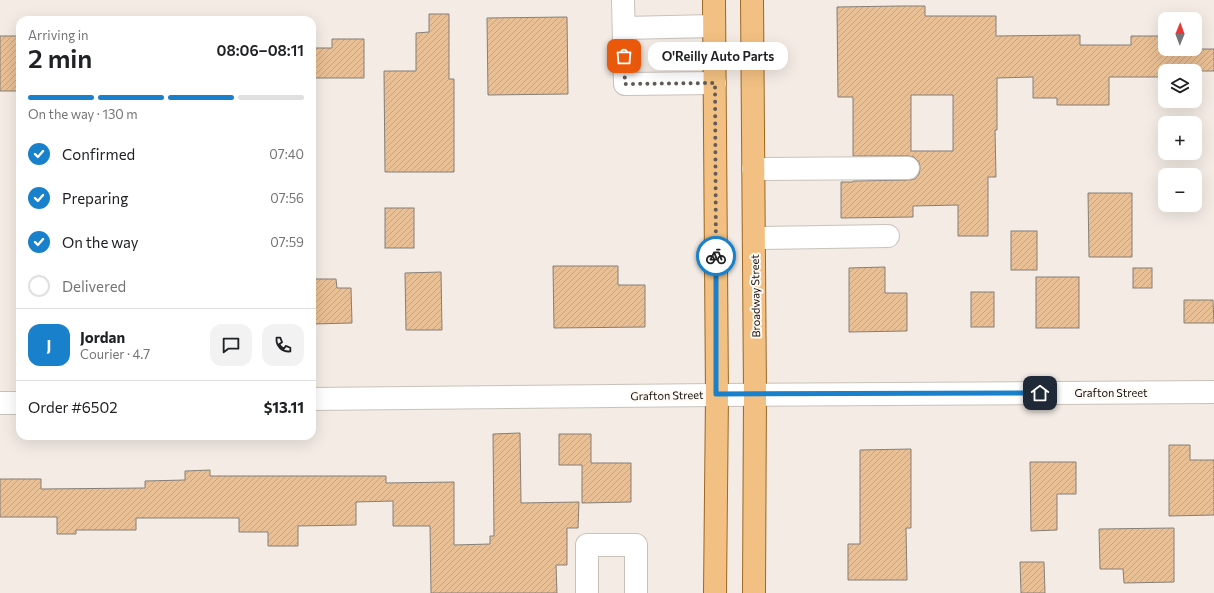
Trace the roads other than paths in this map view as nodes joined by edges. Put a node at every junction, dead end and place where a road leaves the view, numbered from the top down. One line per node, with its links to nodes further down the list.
1 (623, 0): 5 (street)
2 (714, 0): 4 (main road)
3 (752, 0): 8 (main road, Broadway Street)
4 (714, 26): 5 (street); 6 (main road)
5 (624, 28): 6 (street)
6 (715, 83): 12 (main road)
7 (908, 168): 8 (street)
8 (753, 169): 10 (main road, Broadway Street)
9 (888, 236): 10 (street)
10 (754, 238): 13 (main road, Broadway Street)
11 (1214, 392): 13 (street, Grafton Street)
12 (716, 394): 13 (street, Grafton Street); 14 (street, Grafton Street); 19 (main road)
13 (755, 394): 20 (main road, Broadway Street)
14 (316, 399)
15 (0, 403): 16 (street)
16 (16, 403)
17 (588, 593): 18 (street)
18 (636, 593)
19 (715, 593)
20 (754, 593)

